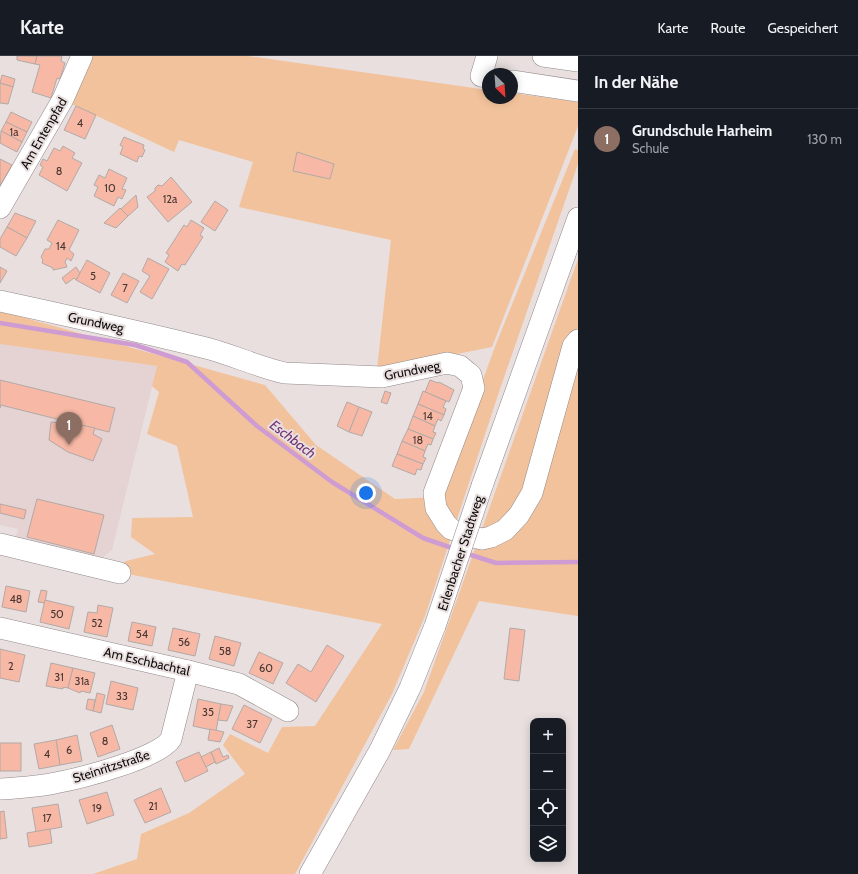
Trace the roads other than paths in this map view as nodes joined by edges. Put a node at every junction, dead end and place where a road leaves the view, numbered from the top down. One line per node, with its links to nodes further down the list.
1 (82, 56): 8 (street, Am Entenpfad)
2 (487, 56): 5 (street)
3 (543, 56): 4 (street)
4 (578, 61)
5 (483, 68)
6 (518, 82): 7 (street)
7 (578, 90)
8 (0, 208)
9 (578, 218): 18 (street, Erlenbacher Stadtweg, bridge)
10 (0, 301): 11 (street, Grundweg)
11 (578, 340)
12 (0, 544): 13 (street)
13 (120, 573)
14 (0, 628): 15 (street, Am Eschbachtal)
15 (188, 671): 16 (street, Am Eschbachtal); 17 (street, Steinritzstraße)
16 (288, 711)
17 (0, 789)
18 (310, 874)

